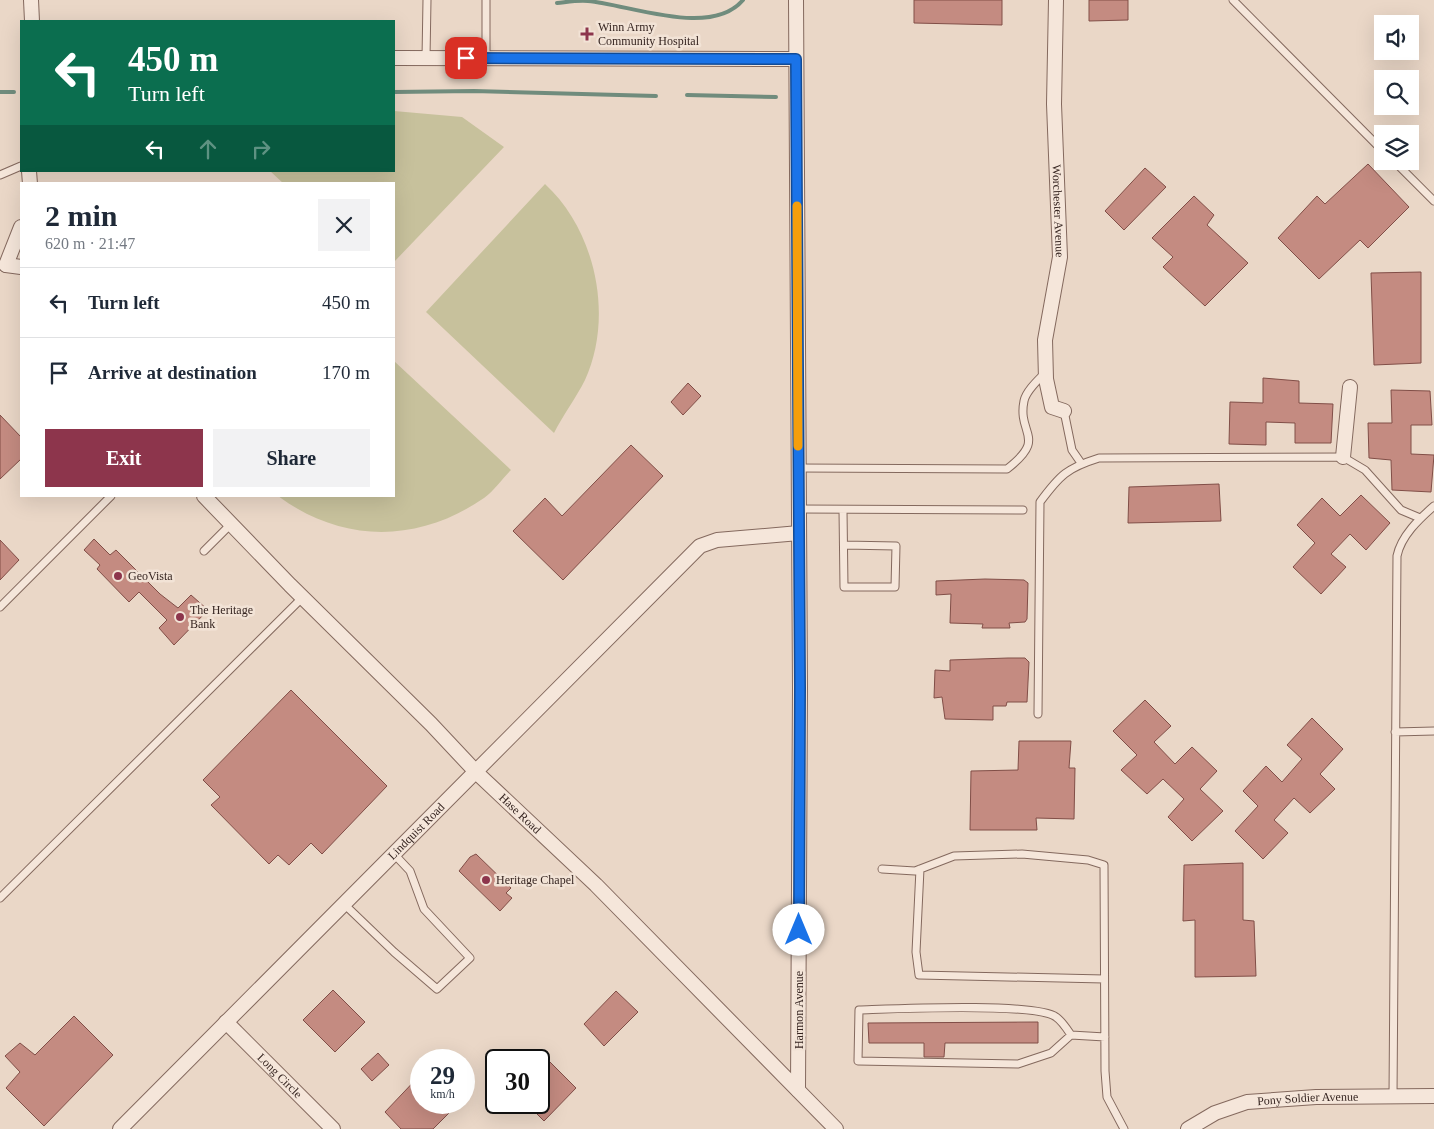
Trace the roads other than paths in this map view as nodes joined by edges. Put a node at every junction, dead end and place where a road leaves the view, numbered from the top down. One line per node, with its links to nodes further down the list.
1 (31, 0): 7 (street)
2 (427, 0): 9 (lane)
3 (486, 0): 10 (lane)
4 (796, 0): 11 (street, Harmon Avenue)
5 (1056, 0): 21 (street, Worchester Avenue)
6 (1233, 0): 12 (lane)
7 (32, 20)
8 (395, 58): 9 (street)
9 (426, 58): 10 (street)
10 (486, 58): 11 (street)
11 (796, 59): 26 (street, Harmon Avenue)
12 (1374, 142)
13 (20, 166): 15 (lane)
14 (1403, 170): 16 (lane)
15 (0, 176)
16 (1434, 201)
17 (20, 228): 19 (street)
18 (20, 256): 19 (street)
19 (3, 268): 20 (street)
20 (20, 268)
21 (1046, 371): 23 (street, Worchester Avenue); 26 (lane)
22 (1350, 387): 24 (street)
23 (1064, 411): 25 (lane)
24 (1344, 456): 25 (lane); 33 (lane)
25 (1081, 464): 40 (lane)
26 (798, 468): 30 (street, Harmon Avenue)
27 (110, 497): 39 (lane)
28 (205, 497): 34 (street, Hase Road)
29 (1434, 506): 33 (lane)
30 (799, 509): 31 (lane); 35 (street, Harmon Avenue)
31 (842, 510): 32 (lane); 36 (lane)
32 (1023, 510)
33 (1420, 518): 42 (lane)
34 (231, 524): 37 (lane); 38 (street, Hase Road)
35 (799, 533): 43 (street, Lindquist Road); 53 (street, Harmon Avenue)
36 (844, 545): 36 (lane)
37 (204, 551)
38 (303, 597): 43 (street, Hase Road); 47 (lane)
39 (0, 607)
40 (1038, 714)
41 (1434, 731): 42 (lane)
42 (1394, 732): 55 (lane)
43 (477, 773): 44 (street, Lindquist Road); 53 (street, Hase Road)
44 (394, 854): 48 (street, Lindquist Road); 48 (lane)
45 (882, 868): 46 (lane)
46 (920, 869): 49 (lane); 49 (lane)
47 (0, 898)
48 (344, 904): 50 (street, Lindquist Road)
49 (1104, 979): 52 (lane)
50 (226, 1022): 56 (street, Lindquist Road); 57 (street, Long Circle)
51 (1071, 1035): 51 (lane); 52 (lane)
52 (1105, 1037): 59 (lane)
53 (798, 1090): 58 (street, Hase Road)
54 (1434, 1096): 55 (street, Pony Soldier Avenue)
55 (1393, 1097): 60 (street, Pony Soldier Avenue)
56 (120, 1129)
57 (333, 1129)
58 (836, 1129)
59 (1124, 1129)
60 (1188, 1129)

